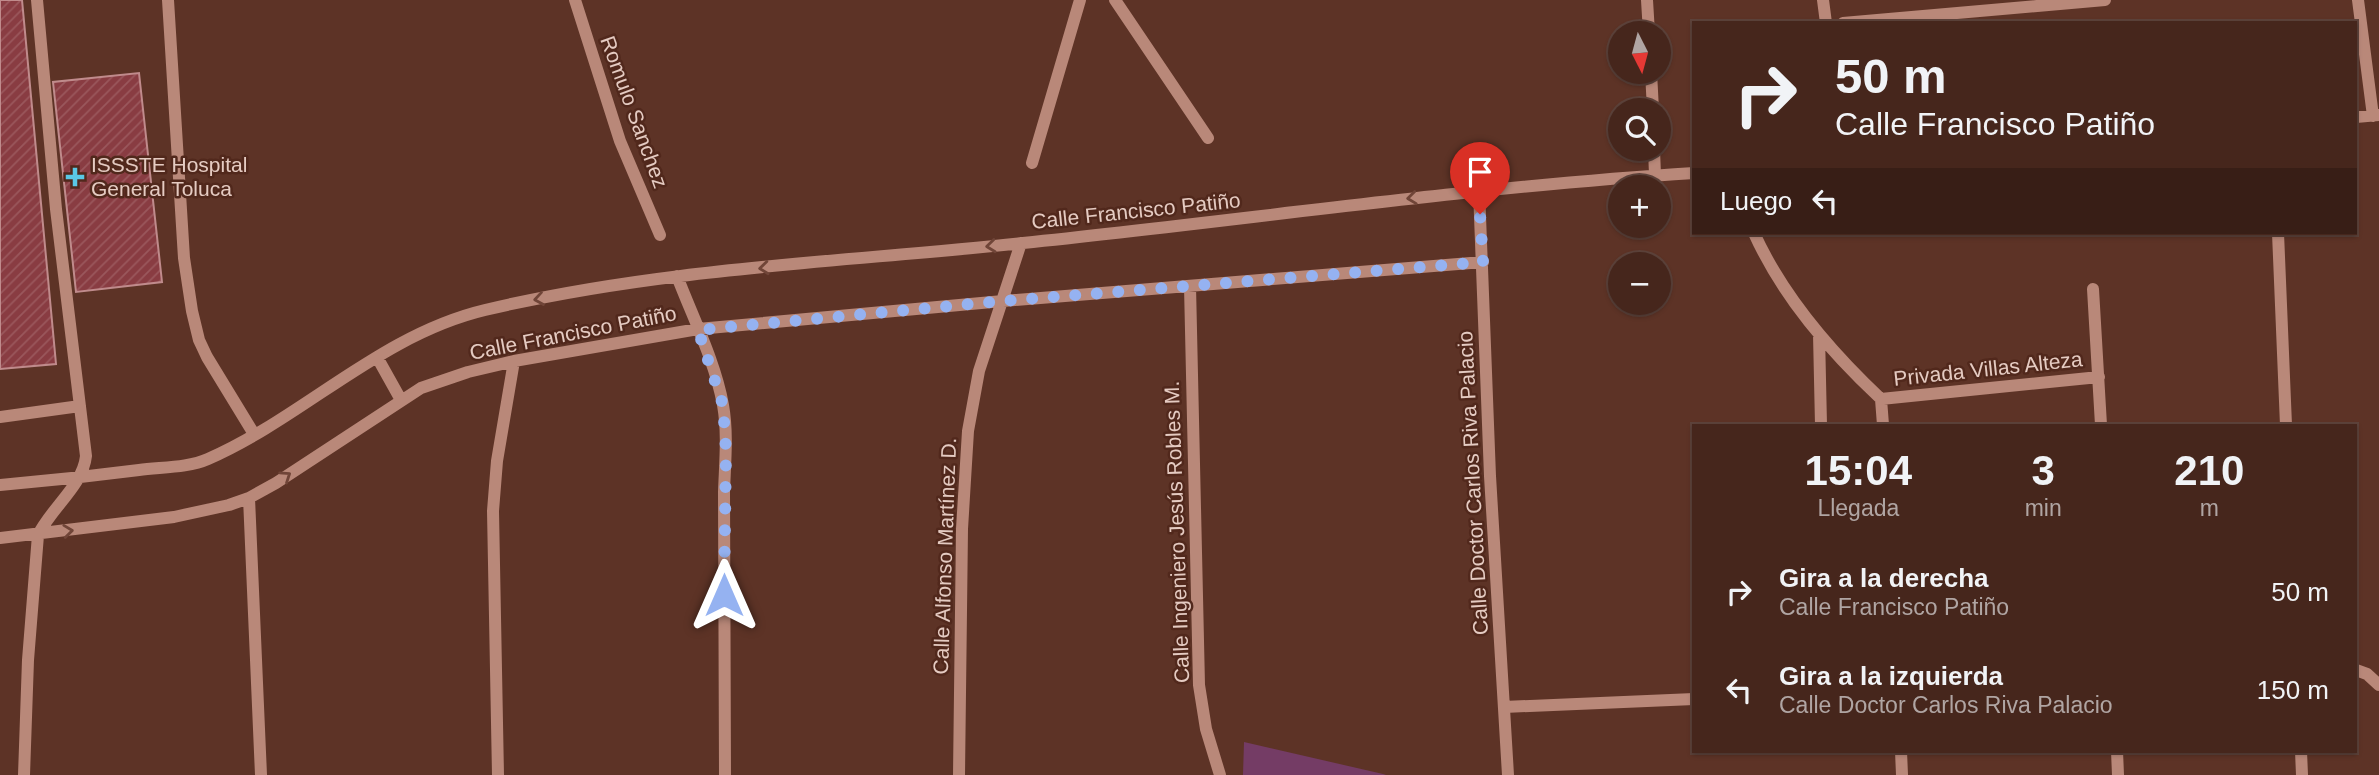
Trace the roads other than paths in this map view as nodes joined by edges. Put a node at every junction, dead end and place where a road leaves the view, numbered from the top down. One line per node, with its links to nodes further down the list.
1 (37, 0): 39 (street)
2 (168, 0): 45 (street)
3 (575, 0): 23 (street, Romulo Sanchez)
4 (1080, 0): 18 (street)
5 (1115, 0): 16 (street)
6 (1647, 0): 11 (street)
7 (1823, 0): 12 (street)
8 (2105, 0): 10 (street)
9 (2358, 0): 14 (street)
10 (2048, 3): 13 (street)
11 (1648, 21)
12 (1826, 21)
13 (1864, 21)
14 (2376, 116): 15 (street)
15 (2357, 117)
16 (1209, 138)
17 (1654, 161): 20 (street)
18 (1032, 163)
19 (1692, 173): 20 (street, Calle Francisco Patiño)
20 (1654, 175)
21 (1608, 179): 22 (street, Calle Francisco Patiño)
22 (1479, 190): 26 (street, Calle Francisco Patiño, one-way to 26); 27 (street, Calle Doctor Carlos Riva Palacio)
23 (660, 235)
24 (1755, 235): 33 (street, Privada Villas Alteza)
25 (2278, 235): 44 (street)
26 (1021, 243): 28 (street, Calle Francisco Patiño, one-way to 28); 31 (street, Calle Alfonso Martínez D.)
27 (1483, 262): 29 (street, Calle Francisco Patiño); 54 (street, Calle Doctor Carlos Riva Palacio)
28 (677, 276): 32 (street); 34 (street, Calle Francisco Patiño, one-way to 34)
29 (1190, 286): 31 (street, Calle Francisco Patiño); 63 (street, Calle Ingeniero Jesús Robles M.)
30 (2093, 289): 36 (street, Privada Villas Alteza)
31 (1003, 301): 32 (street, Calle Francisco Patiño); 62 (street, Calle Alfonso Martínez D.)
32 (698, 330): 35 (street, Calle Francisco Patiño); 61 (street)
33 (1819, 334): 37 (street, Privada Villas Alteza); 41 (street)
34 (377, 357): 38 (street); 45 (street, Calle Francisco Patiño)
35 (514, 361): 38 (street, Calle Francisco Patiño); 60 (street)
36 (2099, 377): 37 (street, Privada Villas Alteza); 43 (street, Privada Villas Alteza)
37 (1881, 399): 42 (street, Privada Villas Alteza)
38 (401, 400): 48 (street, Calle Francisco Patiño, one-way to 38)
39 (80, 406): 40 (street); 46 (street)
40 (0, 416)
41 (1821, 424)
42 (1883, 424)
43 (2101, 424)
44 (2286, 424)
45 (254, 434): 46 (street, Calle Francisco Patiño)
46 (81, 477): 47 (street, Calle Francisco Patiño); 49 (street)
47 (0, 485)
48 (249, 498): 49 (street, Calle Francisco Patiño, one-way to 48); 59 (street)
49 (37, 535): 50 (street, Calle Francisco Patiño); 58 (street)
50 (0, 538)
51 (2357, 670): 52 (street)
52 (2379, 685)
53 (1692, 699): 54 (street)
54 (1504, 707): 64 (street, Calle Doctor Carlos Riva Palacio)
55 (1901, 753): 65 (street)
56 (2117, 753): 66 (street)
57 (2301, 753): 67 (street)
58 (24, 775)
59 (261, 775)
60 (498, 775)
61 (725, 775)
62 (959, 775)
63 (1220, 775)
64 (1508, 775)
65 (1902, 775)
66 (2118, 775)
67 (2302, 775)

